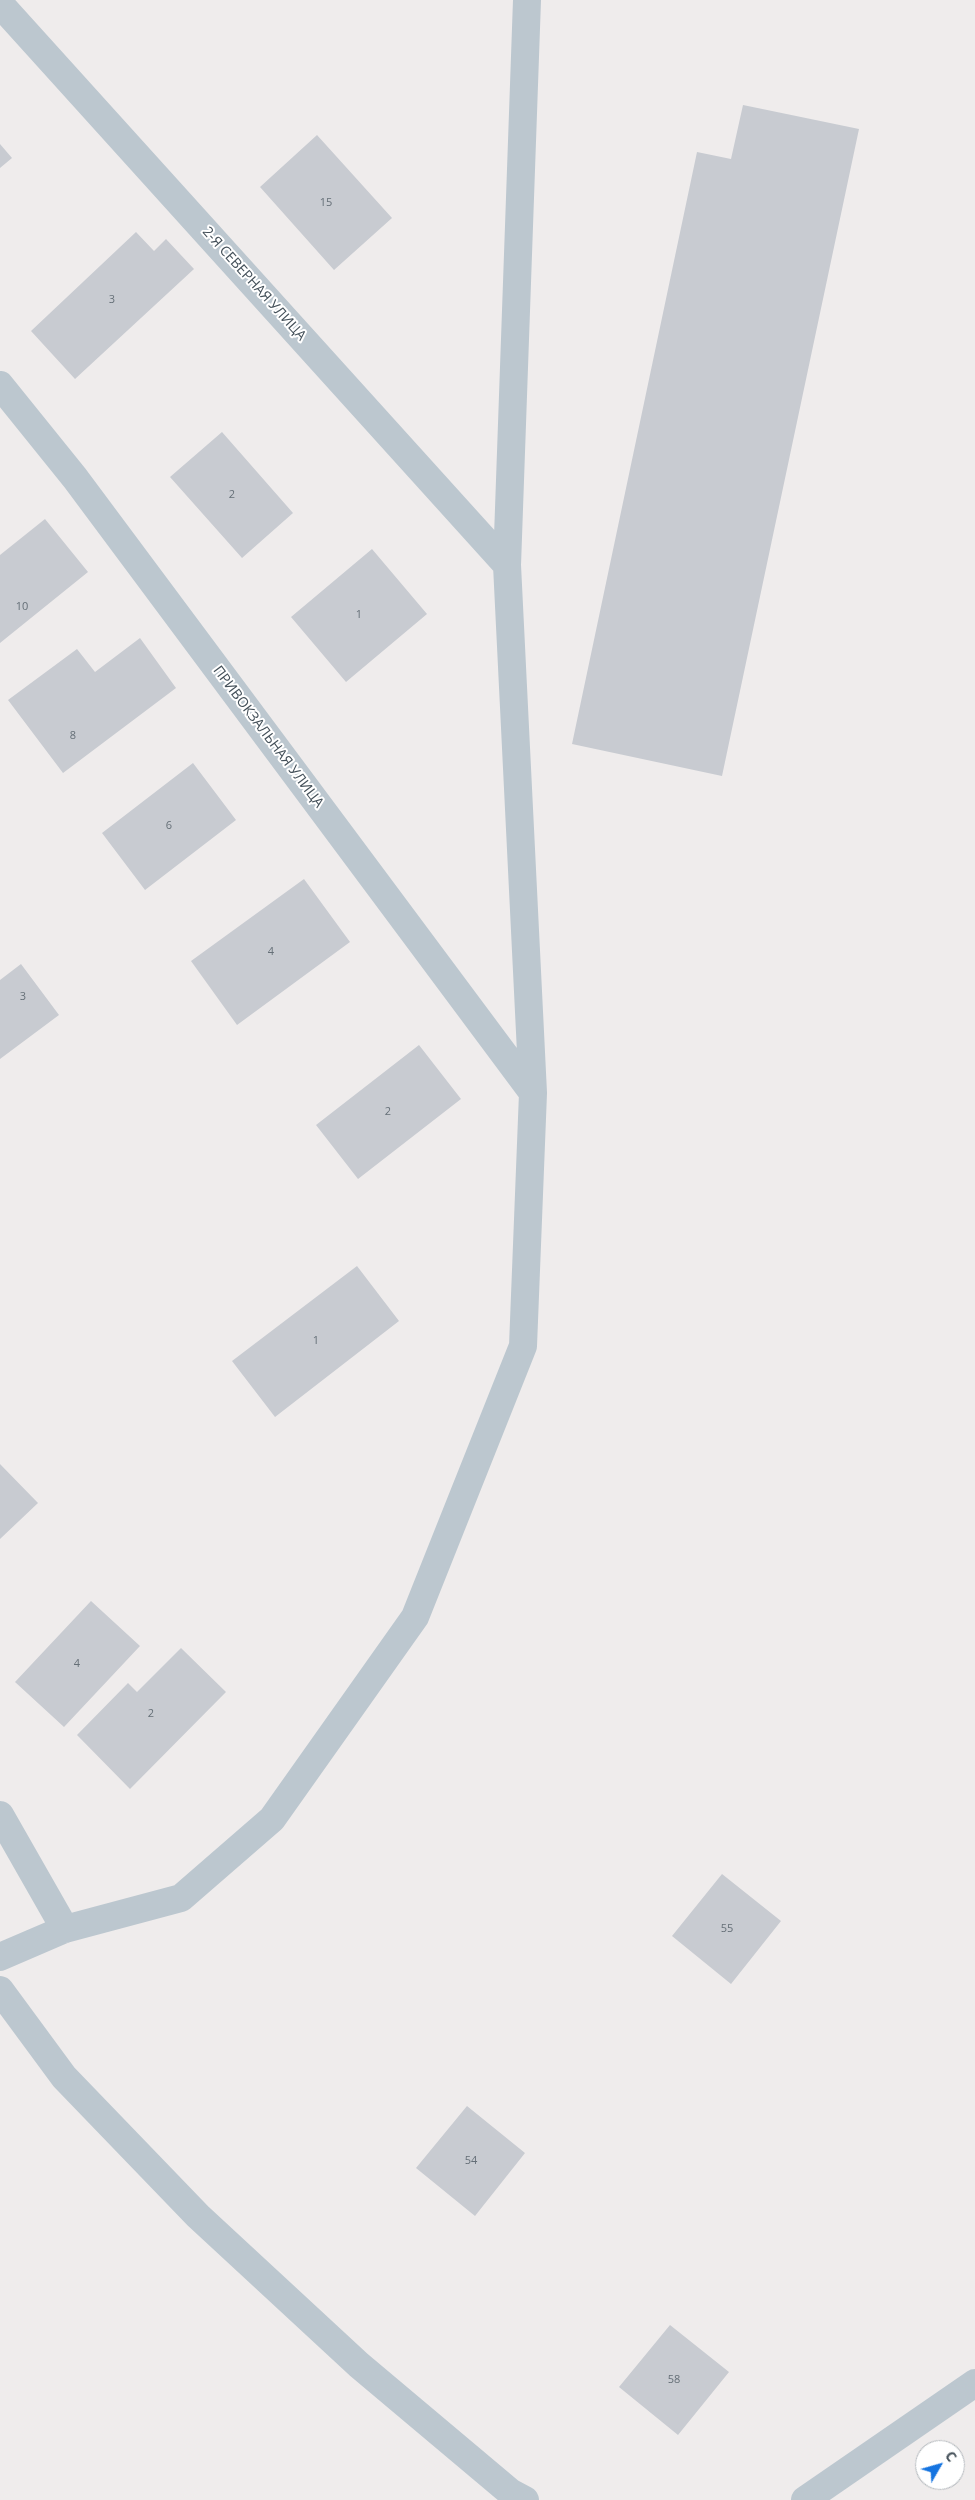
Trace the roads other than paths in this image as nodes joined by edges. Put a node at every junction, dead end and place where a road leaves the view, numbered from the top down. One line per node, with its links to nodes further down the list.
1 (527, 0): 4 (street)
2 (0, 4): 4 (street, 2-Я СЕВЕРНАЯ УЛИЦА)
3 (0, 385): 5 (street, ПРИВОКЗАЛЬНАЯ УЛИЦА)
4 (507, 565): 5 (street)
5 (533, 1093): 7 (street)
6 (0, 1815): 7 (street)
7 (65, 1929): 8 (street)
8 (0, 1957)
9 (0, 1990): 11 (street)
10 (975, 2383): 12 (street)
11 (525, 2500)
12 (805, 2500)

